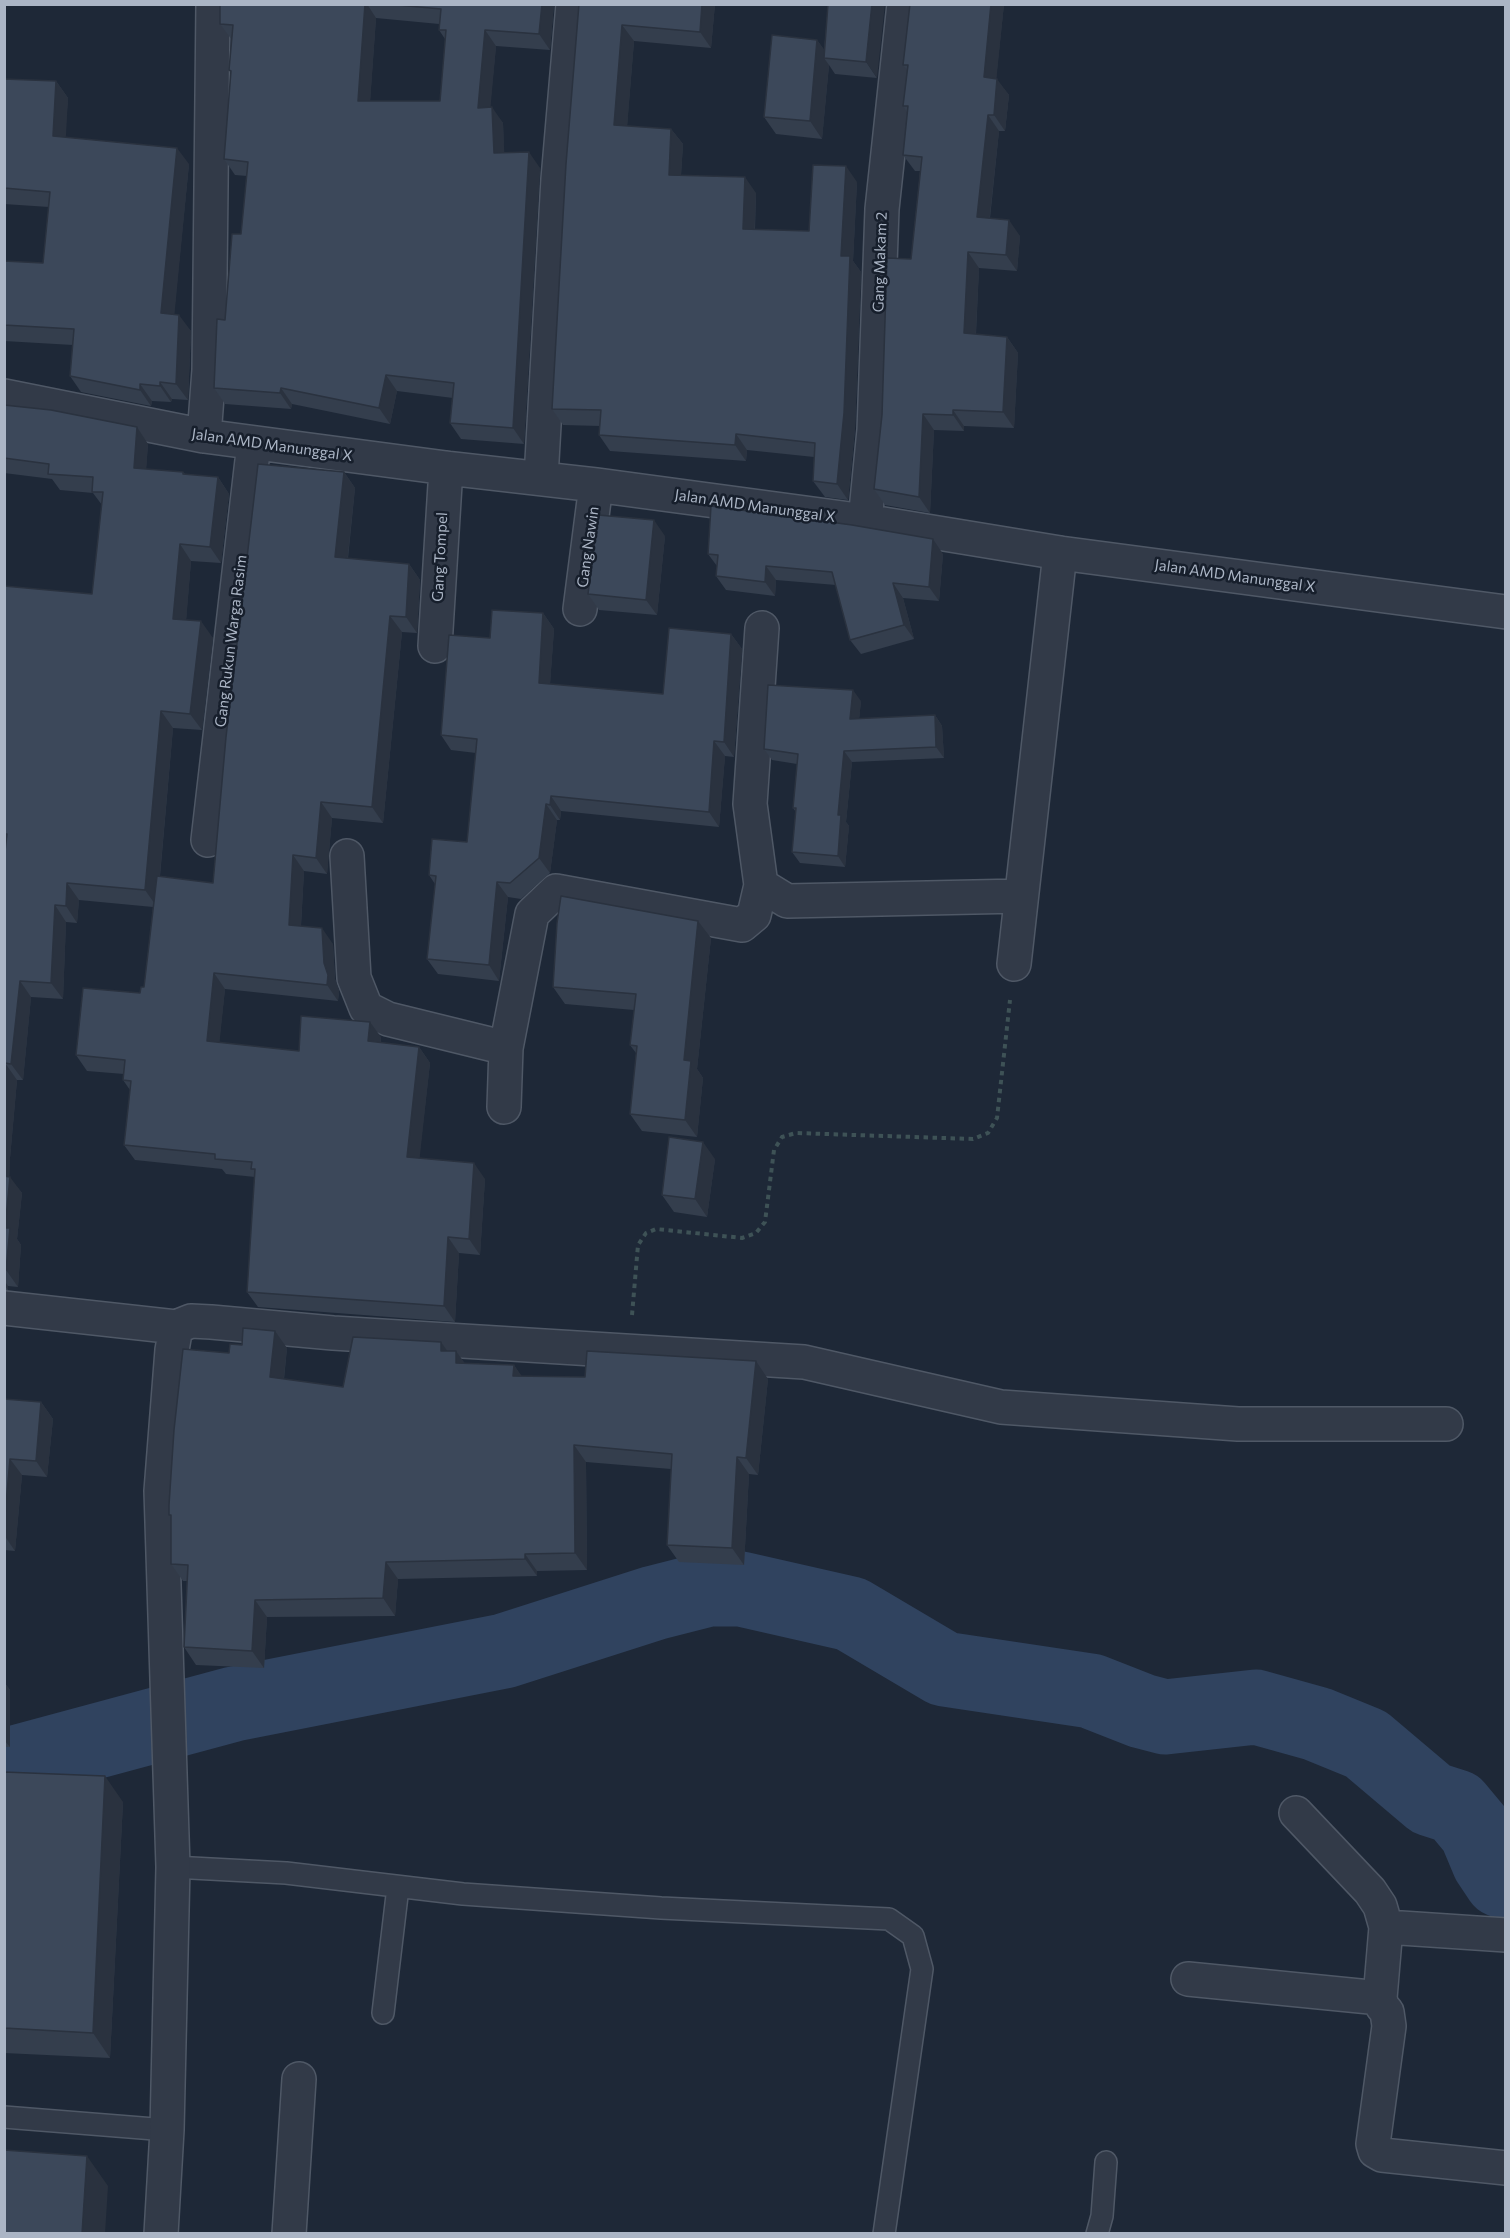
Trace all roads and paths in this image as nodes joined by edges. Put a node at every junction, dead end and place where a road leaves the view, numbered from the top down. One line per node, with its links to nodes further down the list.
1 (213, 4): 5 (street)
2 (573, 4): 8 (street)
3 (904, 4): 10 (street, Gang Makam 2)
4 (4, 396): 5 (street, Jalan AMD Manunggal X)
5 (204, 436): 6 (street, Jalan AMD Manunggal X)
6 (254, 443): 7 (street, Jalan AMD Manunggal X); 16 (street, Gang Rukun Warga Rasim)
7 (446, 468): 8 (street, Jalan AMD Manunggal X); 15 (street, Gang Tompel)
8 (541, 478): 9 (street, Jalan AMD Manunggal X)
9 (596, 484): 10 (street, Jalan AMD Manunggal X); 12 (street, Gang Nawin)
10 (865, 520): 11 (street, Jalan AMD Manunggal X)
11 (1060, 553): 13 (street, Jalan AMD Manunggal X); 19 (street)
12 (579, 609)
13 (1506, 612)
14 (762, 628): 18 (street)
15 (435, 646)
16 (208, 840)
17 (347, 855): 21 (street)
18 (761, 885): 19 (street); 21 (street)
19 (1021, 896): 20 (street)
20 (1014, 964): 25 (path)
21 (506, 1048): 22 (street)
22 (504, 1107)
23 (4, 1308): 24 (street)
24 (176, 1327): 25 (street); 28 (street)
25 (629, 1351): 26 (street)
26 (1446, 1424)
27 (1296, 1814): 30 (street)
28 (173, 1867): 29 (lane); 37 (street)
29 (398, 1887): 34 (lane); 42 (lane)
30 (1386, 1927): 31 (street); 33 (street)
31 (1506, 1935)
32 (1188, 1979): 33 (street)
33 (1380, 1998): 39 (street)
34 (383, 2013)
35 (299, 2079): 41 (street)
36 (4, 2117): 37 (lane)
37 (167, 2130): 40 (street)
38 (1106, 2162): 43 (lane)
39 (1506, 2168)
40 (160, 2234)
41 (290, 2234)
42 (884, 2234)
43 (1096, 2234)

